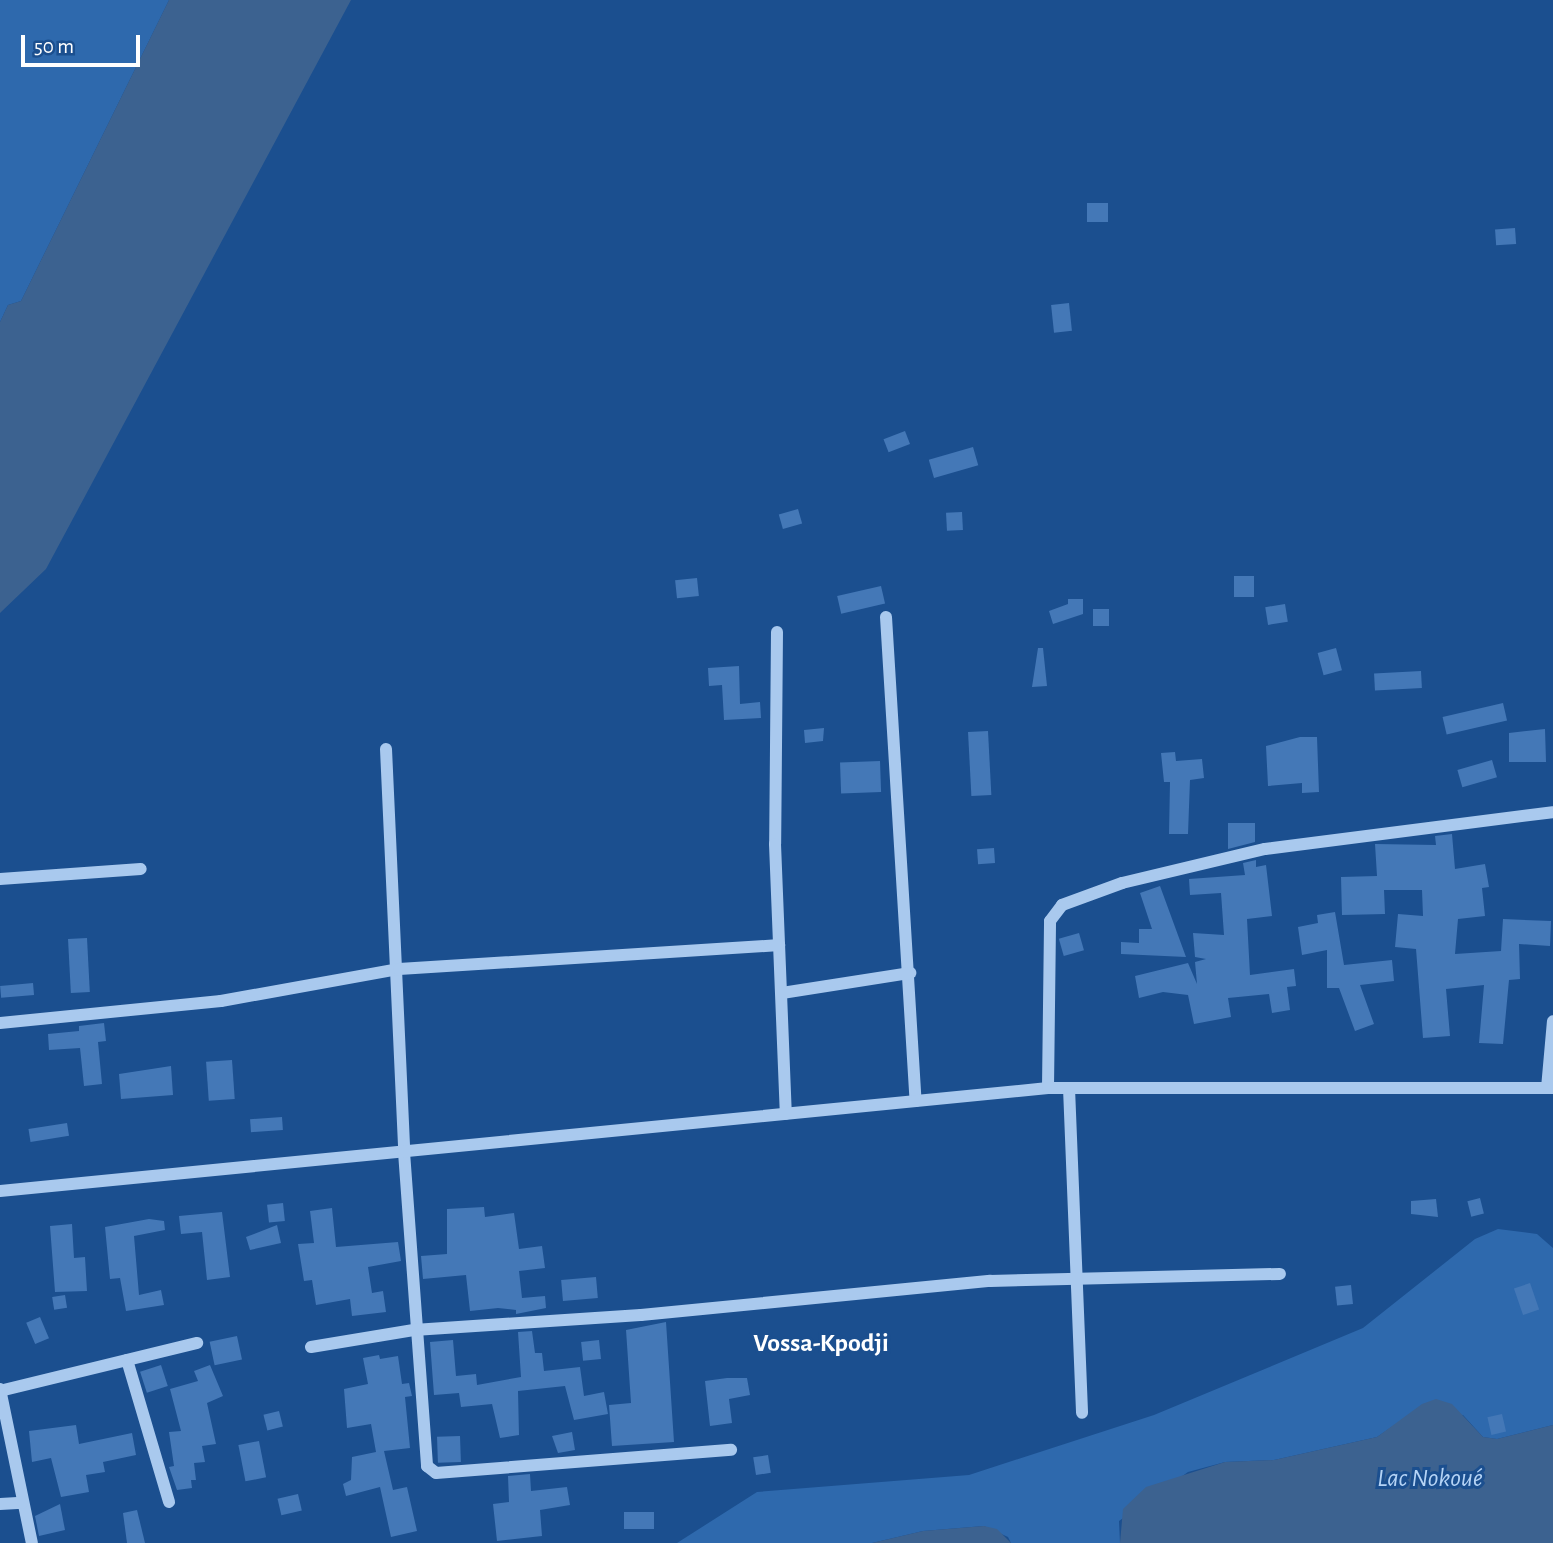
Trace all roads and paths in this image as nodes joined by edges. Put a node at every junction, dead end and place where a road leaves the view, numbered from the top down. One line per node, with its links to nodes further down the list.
1 (886, 617): 9 (street)
2 (777, 632): 7 (street)
3 (386, 749): 8 (street)
4 (1553, 812): 13 (street)
5 (141, 869): 6 (street)
6 (0, 879)
7 (779, 945): 8 (street); 10 (street)
8 (399, 969): 12 (street); 18 (street)
9 (910, 973): 10 (street); 16 (street)
10 (782, 993): 17 (street)
11 (1553, 1021): 15 (street)
12 (0, 1023)
13 (1048, 1088): 14 (street); 16 (street)
14 (1069, 1088): 15 (street); 21 (street)
15 (1550, 1088)
16 (916, 1101): 17 (street)
17 (786, 1114): 18 (street)
18 (404, 1152): 19 (street); 22 (street)
19 (1, 1192)
20 (1280, 1274): 21 (street)
21 (1075, 1278): 22 (street); 27 (street)
22 (414, 1330): 24 (street); 28 (street)
23 (197, 1343): 25 (street)
24 (310, 1347)
25 (127, 1360): 26 (street); 29 (street)
26 (0, 1390): 30 (street)
27 (1082, 1413)
28 (731, 1450)
29 (169, 1502)
30 (22, 1503): 31 (street); 32 (street)
31 (0, 1504)
32 (32, 1543)

